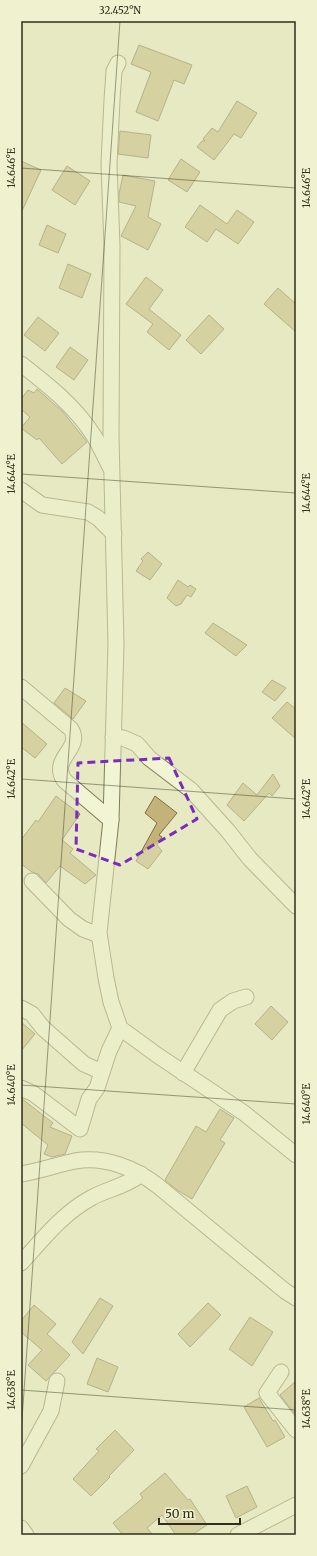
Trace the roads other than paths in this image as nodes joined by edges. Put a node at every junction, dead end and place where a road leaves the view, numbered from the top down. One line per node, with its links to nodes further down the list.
1 (118, 63): 3 (street)
2 (21, 364): 3 (street)
3 (112, 472): 5 (street)
4 (21, 490): 5 (street)
5 (114, 534): 7 (street)
6 (21, 687): 8 (street)
7 (114, 737): 8 (street); 10 (street)
8 (111, 820): 11 (street)
9 (32, 881): 11 (street)
10 (296, 906)
11 (99, 935): 14 (street)
12 (246, 997): 16 (street)
13 (21, 1008): 15 (street)
14 (120, 1028): 15 (street); 16 (street)
15 (102, 1072): 17 (street)
16 (183, 1073): 18 (street)
17 (21, 1088)
18 (296, 1155)
19 (21, 1174): 20 (street)
20 (141, 1174): 21 (street); 22 (street)
21 (21, 1263)
22 (296, 1298)
23 (281, 1372): 25 (street)
24 (57, 1381): 26 (street)
25 (296, 1430)
26 (21, 1466)
27 (296, 1505): 30 (street)
28 (21, 1528): 29 (street)
29 (26, 1535)
30 (238, 1535)

